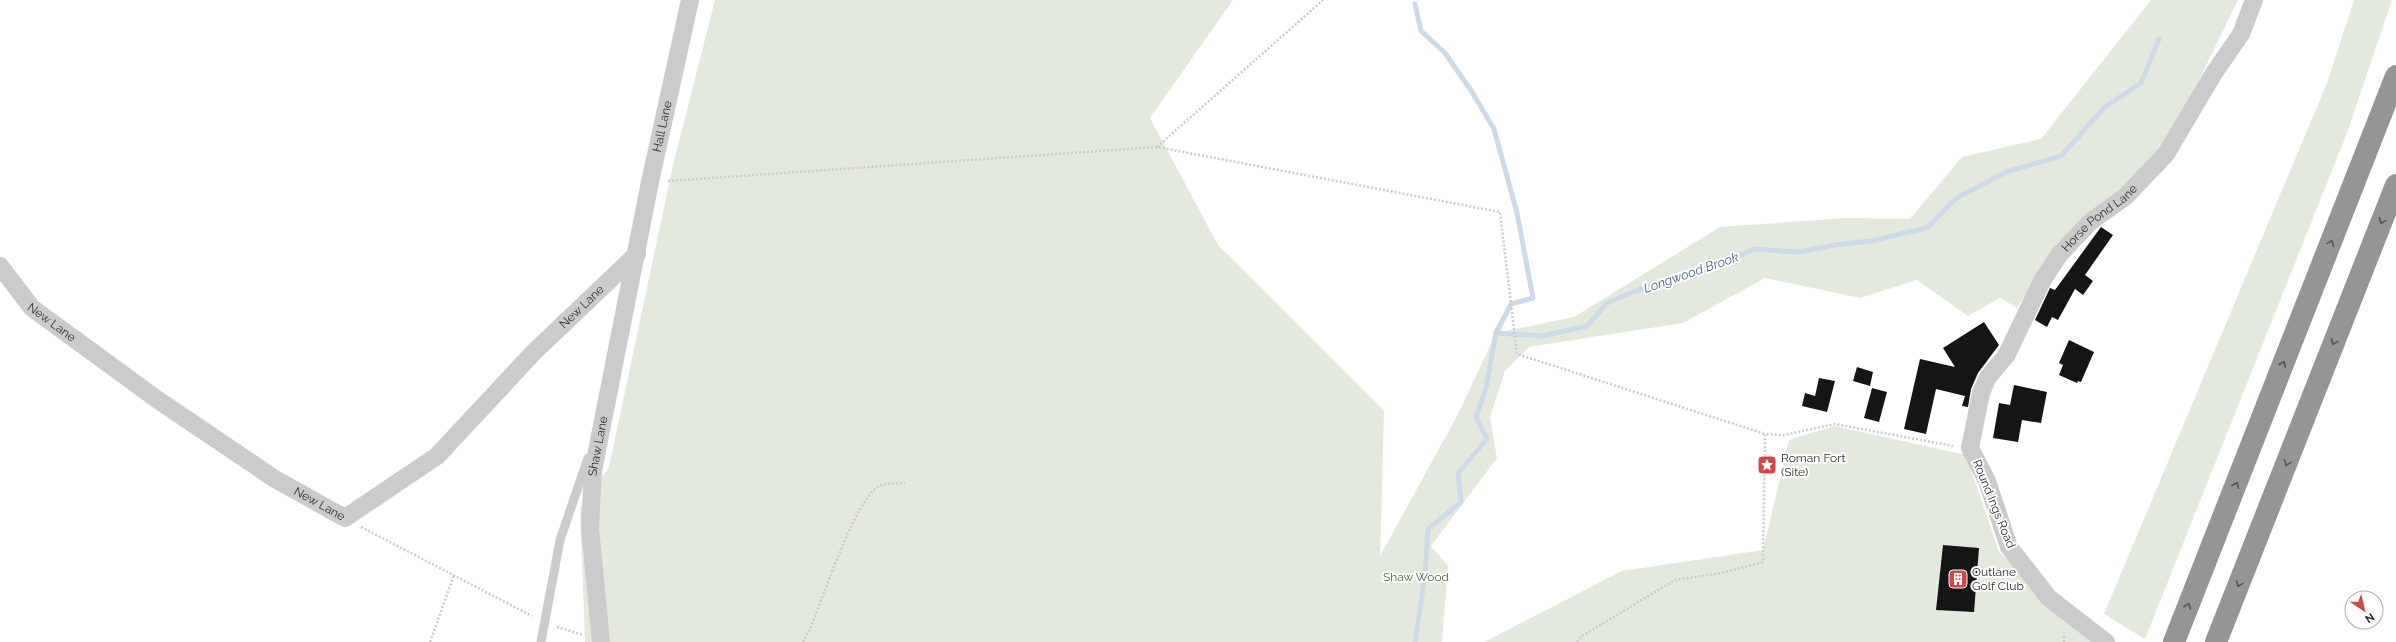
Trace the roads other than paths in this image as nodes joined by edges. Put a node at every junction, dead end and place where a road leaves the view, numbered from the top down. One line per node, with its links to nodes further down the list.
1 (690, 0): 5 (street, Hall Lane)
2 (2254, 0): 8 (street, Horse Pond Lane)
3 (2396, 76): 12 (highway, one-way to 3)
4 (2396, 185): 13 (highway, one-way to 13)
5 (637, 254): 6 (street, New Lane); 7 (street, Shaw Lane)
6 (0, 266)
7 (601, 424): 9 (lane); 10 (street, Shaw Lane)
8 (1970, 448): 11 (street, Round Ings Road)
9 (541, 642)
10 (601, 642)
11 (2106, 642)
12 (2174, 642)
13 (2216, 642)

